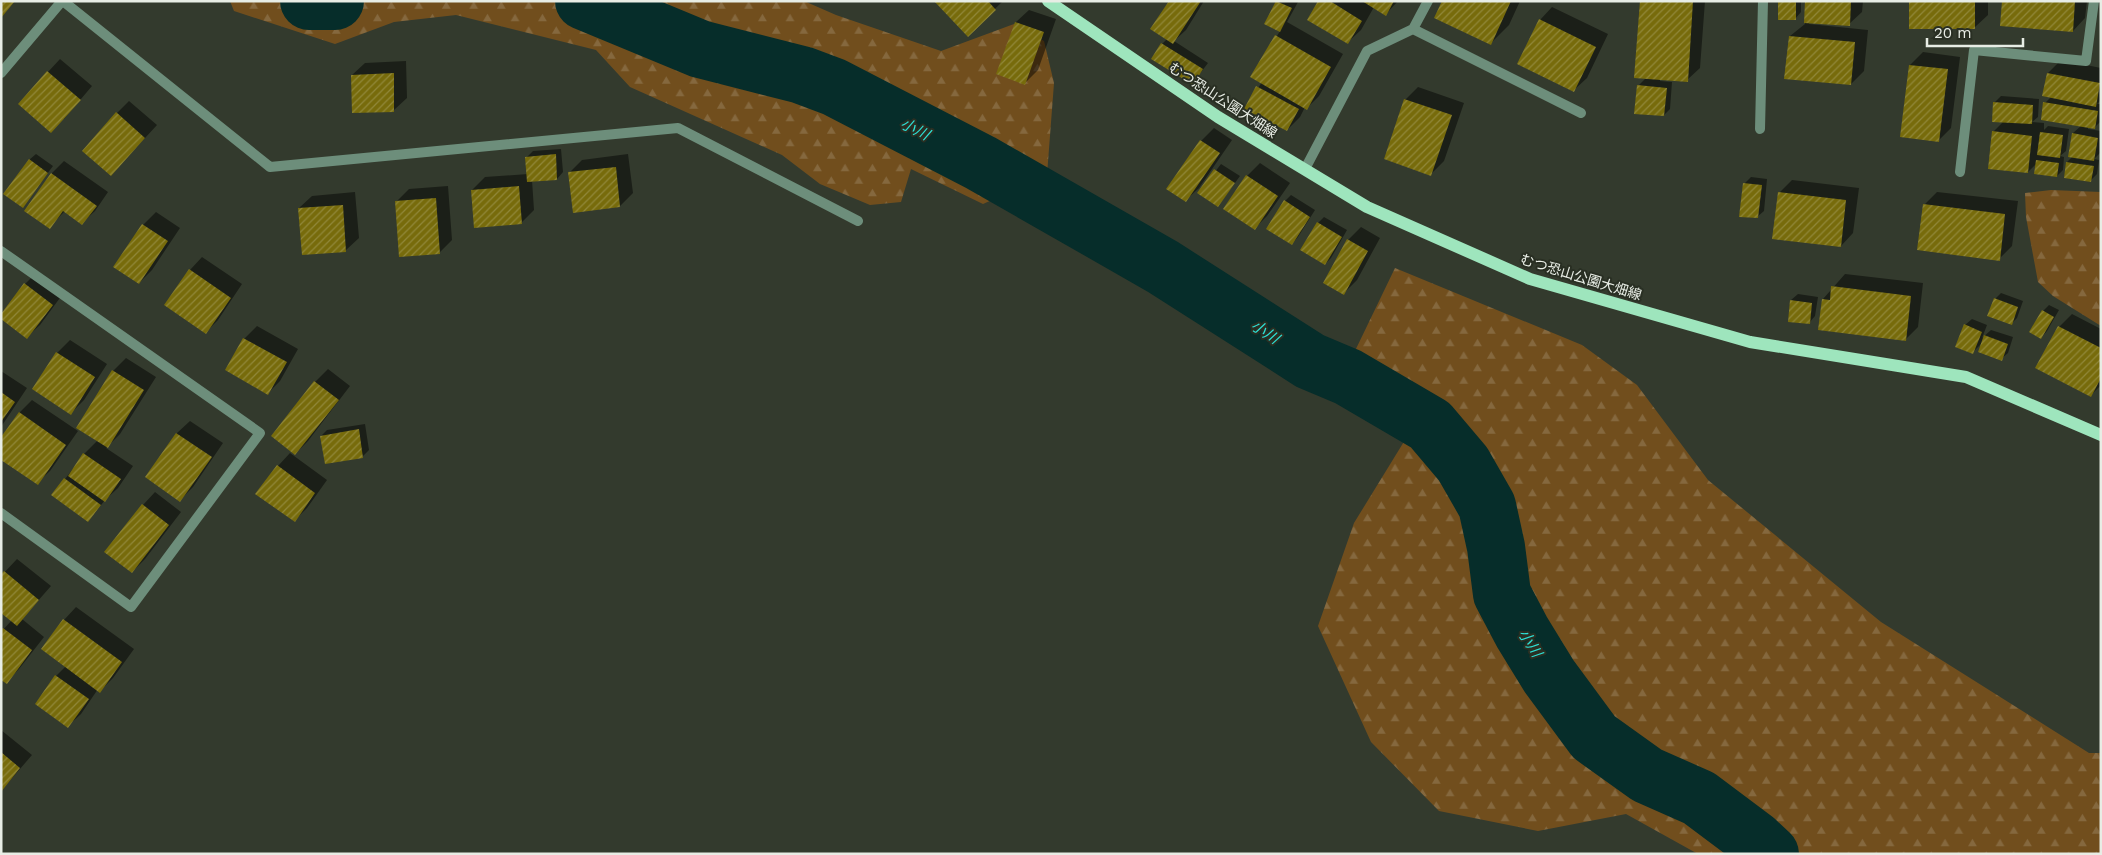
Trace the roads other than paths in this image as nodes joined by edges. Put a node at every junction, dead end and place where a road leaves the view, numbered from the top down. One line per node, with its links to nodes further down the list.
1 (63, 1): 7 (street); 12 (street)
2 (1048, 1): 10 (main road, むつ恐山公園大畑線)
3 (1428, 1): 6 (street)
4 (1763, 1): 9 (street)
5 (2094, 1): 11 (street)
6 (1413, 29): 8 (street); 10 (street)
7 (1, 73)
8 (1581, 113)
9 (1760, 128)
10 (1305, 169): 14 (main road, むつ恐山公園大畑線)
11 (1960, 172)
12 (858, 221)
13 (1, 251): 15 (street)
14 (2101, 435)
15 (1, 513)

